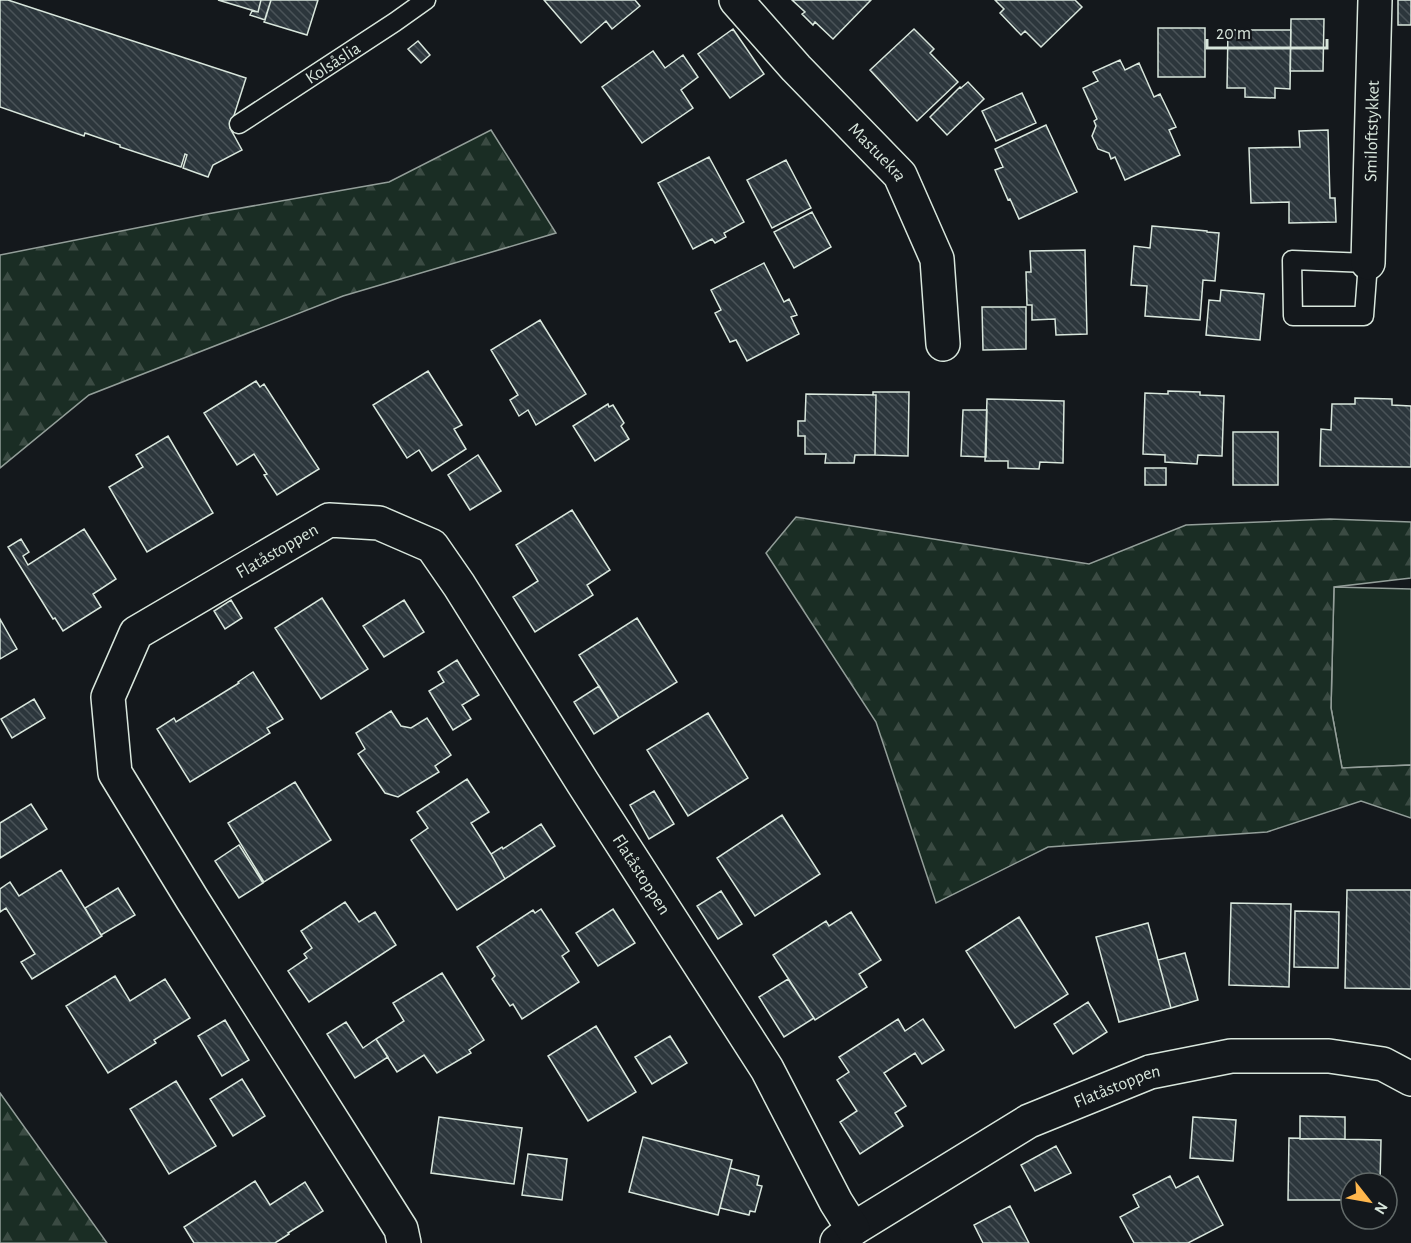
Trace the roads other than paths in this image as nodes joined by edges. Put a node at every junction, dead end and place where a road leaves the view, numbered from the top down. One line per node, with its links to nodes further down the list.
1 (426, 0): 4 (lane, Kolsåslia)
2 (736, 0): 6 (street, Mastuekra)
3 (1375, 0): 5 (street, Smiloftstykket)
4 (239, 124)
5 (1368, 263): 5 (lane, Smiloftstykket)
6 (943, 344)
7 (1411, 1079): 8 (street, Flatåstoppen)
8 (845, 1236): 9 (street, Flatåstoppen)
9 (404, 1243)

